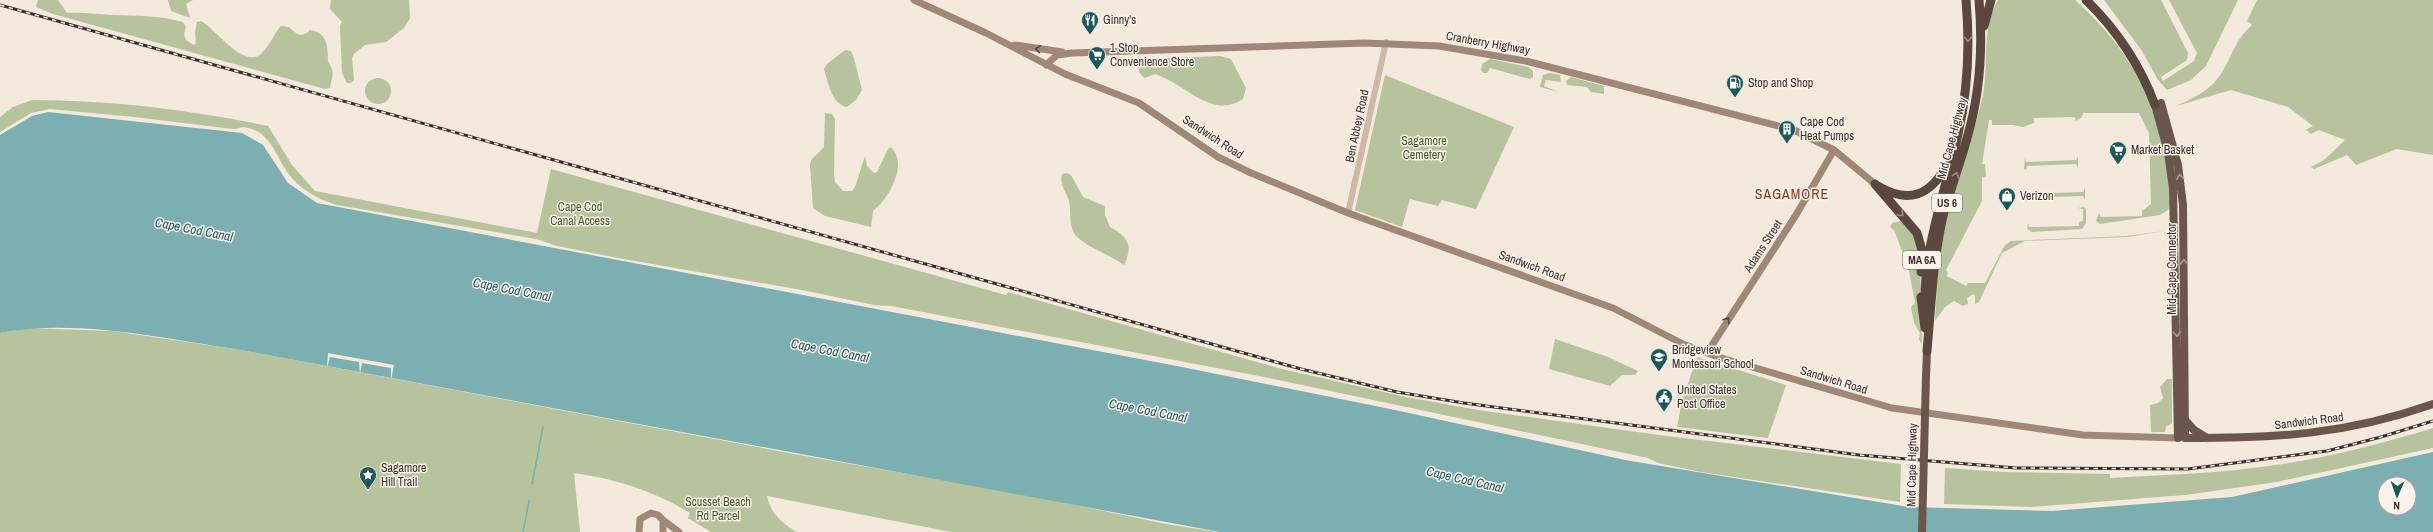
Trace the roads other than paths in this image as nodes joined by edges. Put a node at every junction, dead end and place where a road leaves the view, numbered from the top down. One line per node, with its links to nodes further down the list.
1 (914, 0): 7 (main road, Sandwich Road)
2 (1966, 0): 14 (highway, Mid Cape Highway / US 6, one-way to 14)
3 (1978, 0): 10 (highway, Mid Cape Highway / US 6)
4 (1991, 0): 10 (highway)
5 (2086, 0): 12 (highway)
6 (2094, 0): 12 (highway)
7 (1005, 42): 9 (main road, Cranberry Highway, one-way to 7); 11 (main road, Sandwich Road)
8 (1386, 42): 9 (main road, Cranberry Highway / MA 6A); 13 (main road, Cranberry Highway / MA 6A); 16 (street, Ben Abbey Road)
9 (1072, 53): 11 (main road, Cranberry Highway / MA 6A)
10 (1980, 57): 19 (highway, Mid Cape Highway / US 6, one-way to 10)
11 (1046, 65): 16 (main road, Sandwich Road)
12 (2158, 104): 17 (highway, Mid-Cape Connector, one-way to 12); 18 (highway, Mid-Cape Connector)
13 (1834, 150): 15 (main road, Cranberry Highway / MA 6A); 20 (main road, Adams Street, one-way to 13)
14 (1953, 154): 15 (highway); 19 (highway, Mid Cape Highway / US 6)
15 (1875, 184): 19 (highway, MA 6A, one-way to 19)
16 (1348, 213): 20 (main road, Sandwich Road)
17 (2184, 220): 18 (highway); 22 (highway, Mid-Cape Connector, one-way to 17)
18 (2174, 221): 23 (highway, Mid-Cape Connector, one-way to 23)
19 (1927, 351): 29 (highway, Mid Cape Highway / US 6, bridge)
20 (1707, 353): 23 (main road, Sandwich Road)
21 (2433, 404): 24 (highway, Sandwich Road)
22 (2185, 420): 23 (highway, Mid-Cape Connector); 24 (highway)
23 (2181, 438): 24 (highway, Sandwich Road)
24 (2208, 438)
25 (663, 520): 26 (main road); 27 (main road); 28 (main road)
26 (639, 532)
27 (663, 532)
28 (679, 532)
29 (1922, 532)

